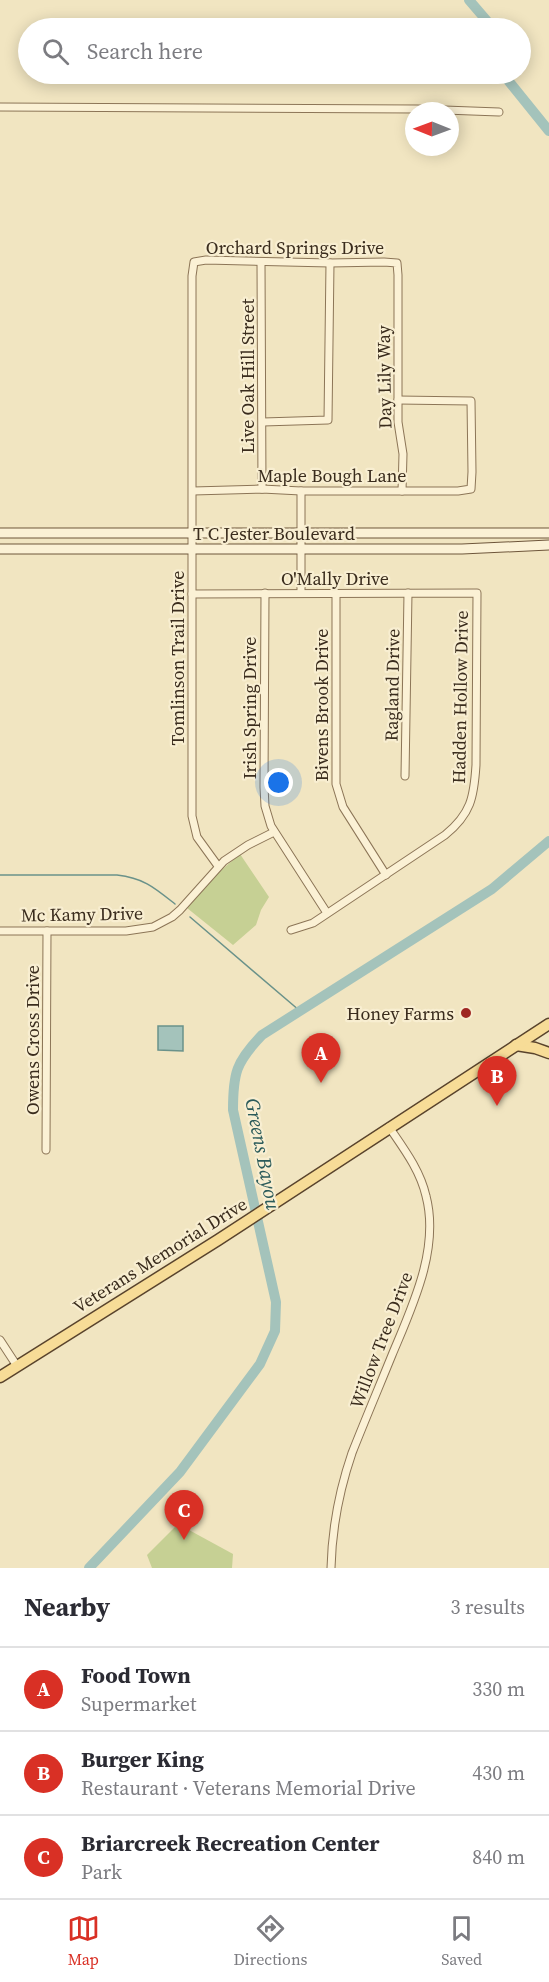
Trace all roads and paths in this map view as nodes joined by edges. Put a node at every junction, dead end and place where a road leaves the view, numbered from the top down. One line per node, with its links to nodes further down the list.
1 (0, 108): 2 (street)
2 (500, 112)
3 (194, 262): 4 (street, Orchard Springs Drive); 10 (street, Tomlinson Trail Drive)
4 (261, 262): 5 (street, Orchard Springs Drive); 8 (street, Live Oak Hill Street)
5 (330, 263): 6 (street, Orchard Springs Drive); 8 (street)
6 (397, 263): 7 (street, Day Lily Way)
7 (398, 400): 12 (street, Day Lily Way); 12 (street, Maple Bough Lane)
8 (263, 422): 9 (street, Live Oak Hill Street)
9 (262, 489): 10 (street, Maple Bough Lane); 11 (street, Maple Bough Lane)
10 (193, 491): 16 (street, Tomlinson Trail Drive)
11 (301, 491): 12 (street, Maple Bough Lane); 17 (street)
12 (402, 491)
13 (0, 533): 14 (main road, T C Jester Boulevard)
14 (23, 533): 16 (main road, T C Jester Boulevard); 21 (main road)
15 (549, 533): 18 (main road, T C Jester Boulevard)
16 (193, 534): 17 (main road, T C Jester Boulevard); 24 (street, Tomlinson Trail Drive)
17 (301, 534): 18 (main road, T C Jester Boulevard); 22 (street)
18 (405, 534): 23 (main road)
19 (549, 545): 23 (main road, T C Jester Boulevard)
20 (0, 549): 21 (main road, T C Jester Boulevard)
21 (23, 549): 24 (main road, T C Jester Boulevard)
22 (301, 549): 23 (main road, T C Jester Boulevard); 24 (main road, T C Jester Boulevard); 26 (street)
23 (405, 549)
24 (193, 550): 29 (street, Tomlinson Trail Drive)
25 (265, 593): 26 (street, O'Mally Drive); 29 (street, O'Mally Drive); 32 (street, Irish Spring Drive)
26 (301, 593): 30 (street, O'Mally Drive)
27 (408, 593): 28 (street, O'Mally Drive); 30 (street, O'Mally Drive); 31 (street, Ragland Drive)
28 (477, 593): 34 (street, Hadden Hollow Drive)
29 (192, 594): 33 (street, Tomlinson Trail Drive)
30 (336, 594): 34 (street, Bivens Brook Drive)
31 (405, 777)
32 (274, 832): 33 (street, Mc Kamy Drive); 35 (street, Irish Spring Drive)
33 (218, 866): 38 (street, Mc Kamy Drive)
34 (386, 875): 35 (street, Hadden Hollow Drive)
35 (327, 913): 36 (street, Hadden Hollow Drive)
36 (291, 930)
37 (0, 931): 38 (street, Mc Kamy Drive)
38 (47, 931): 43 (street, Owens Cross Drive)
39 (549, 1024): 40 (main road, Veterans Memorial Drive)
40 (516, 1046): 41 (main road); 42 (main road, Veterans Memorial Drive)
41 (549, 1053)
42 (389, 1127): 45 (main road, Veterans Memorial Drive); 47 (street, Willow Tree Drive)
43 (46, 1150)
44 (0, 1340): 45 (street)
45 (17, 1366): 46 (main road, Veterans Memorial Drive)
46 (0, 1377)
47 (331, 1568)

